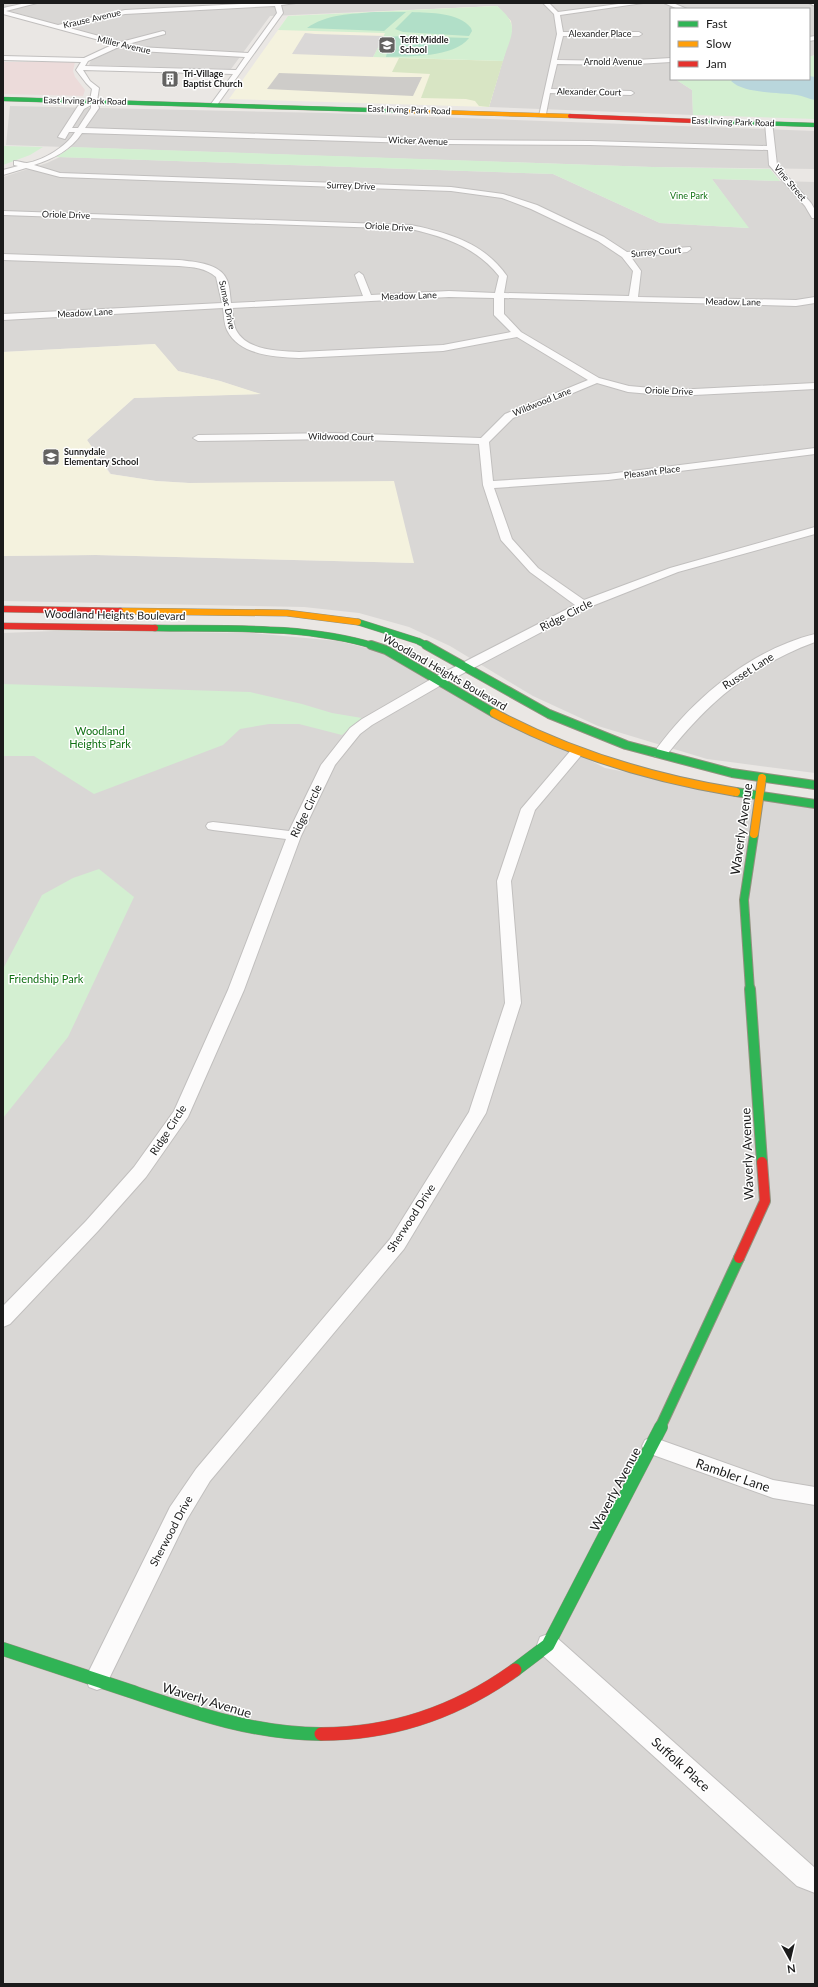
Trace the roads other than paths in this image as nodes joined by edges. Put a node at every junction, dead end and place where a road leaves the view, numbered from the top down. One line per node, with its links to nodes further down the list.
1 (34, 3): 10 (street)
2 (293, 3): 7 (street, Krause Avenue)
3 (546, 3): 11 (street)
4 (640, 3): 11 (street)
5 (667, 3): 9 (street)
6 (812, 3): 8 (street)
7 (278, 4): 12 (street, Krause Avenue); 17 (street)
8 (815, 4)
9 (681, 8)
10 (3, 11): 12 (street, Miller Avenue)
11 (557, 14): 14 (street)
12 (58, 27): 16 (street, Miller Avenue)
13 (163, 33): 16 (street)
14 (560, 34): 15 (street, Alexander Place); 21 (street)
15 (639, 34)
16 (117, 45): 17 (street, Miller Avenue); 19 (street)
17 (249, 55): 23 (street)
18 (3, 58): 19 (street)
19 (85, 60): 22 (street)
20 (670, 60): 21 (street, Arnold Avenue)
21 (555, 62): 24 (street)
22 (80, 68): 23 (street, Miller Avenue); 27 (street)
23 (236, 72): 28 (street)
24 (547, 92): 25 (street, Alexander Court); 29 (street)
25 (631, 93)
26 (3, 99): 27 (street, East Irving Park Road)
27 (93, 101): 28 (street, East Irving Park Road); 32 (street); 33 (street)
28 (215, 104): 29 (street, East Irving Park Road)
29 (542, 114): 30 (street, East Irving Park Road)
30 (769, 123): 31 (street, East Irving Park Road); 34 (street, Vine Street)
31 (815, 125)
32 (67, 130): 33 (street, Wicker Avenue); 35 (street)
33 (80, 130): 34 (street, Wicker Avenue); 36 (street)
34 (770, 148): 39 (street, Vine Street)
35 (17, 163): 36 (street, Surrey Drive); 37 (street)
36 (26, 166): 38 (street); 43 (street, Surrey Drive)
37 (3, 168)
38 (3, 172)
39 (812, 205): 41 (street, Vine Street)
40 (3, 213): 46 (street, Oriole Drive)
41 (815, 216)
42 (687, 249): 43 (street, Surrey Court)
43 (626, 255): 48 (street, Surrey Drive)
44 (3, 257): 50 (street, Sumac Drive)
45 (359, 275): 47 (street)
46 (499, 295): 47 (street, Meadow Lane); 48 (street, Meadow Lane); 52 (street, Oriole Drive)
47 (368, 298): 50 (street, Meadow Lane)
48 (633, 299): 49 (street, Meadow Lane)
49 (815, 300)
50 (227, 305): 51 (street, Meadow Lane); 52 (street, Sumac Drive)
51 (3, 317)
52 (518, 334): 53 (street, Oriole Drive)
53 (596, 380): 54 (street, Oriole Drive); 56 (street, Wildwood Lane)
54 (815, 386)
55 (198, 438): 56 (street, Wildwood Court)
56 (484, 441): 58 (street)
57 (815, 451): 58 (street, Pleasant Place)
58 (488, 485): 60 (street)
59 (815, 530): 60 (street, Ridge Circle)
60 (583, 605): 64 (street, Ridge Circle)
61 (3, 609): 64 (street, Woodland Heights Boulevard)
62 (3, 626): 65 (street, Woodland Heights Boulevard)
63 (815, 638): 67 (street, Russet Lane)
64 (467, 667): 65 (street, Ridge Circle); 67 (street, Woodland Heights Boulevard)
65 (438, 681): 66 (street, Woodland Heights Boulevard); 73 (street, Ridge Circle)
66 (577, 752): 70 (street, Woodland Heights Boulevard); 79 (street, Sherwood Drive)
67 (660, 754): 68 (street, Woodland Heights Boulevard)
68 (762, 778): 69 (street, Woodland Heights Boulevard); 70 (street, Waverly Avenue)
69 (815, 784)
70 (759, 797): 71 (street, Woodland Heights Boulevard); 75 (street, Waverly Avenue)
71 (815, 804)
72 (213, 826): 73 (street)
73 (294, 836): 74 (street, Ridge Circle)
74 (3, 1319)
75 (652, 1446): 76 (street, Rambler Lane); 77 (street, Waverly Avenue)
76 (815, 1496)
77 (548, 1645): 79 (street, Waverly Avenue); 80 (street, Suffolk Place)
78 (3, 1648): 79 (street, Waverly Avenue)
79 (97, 1679)
80 (815, 1881)

